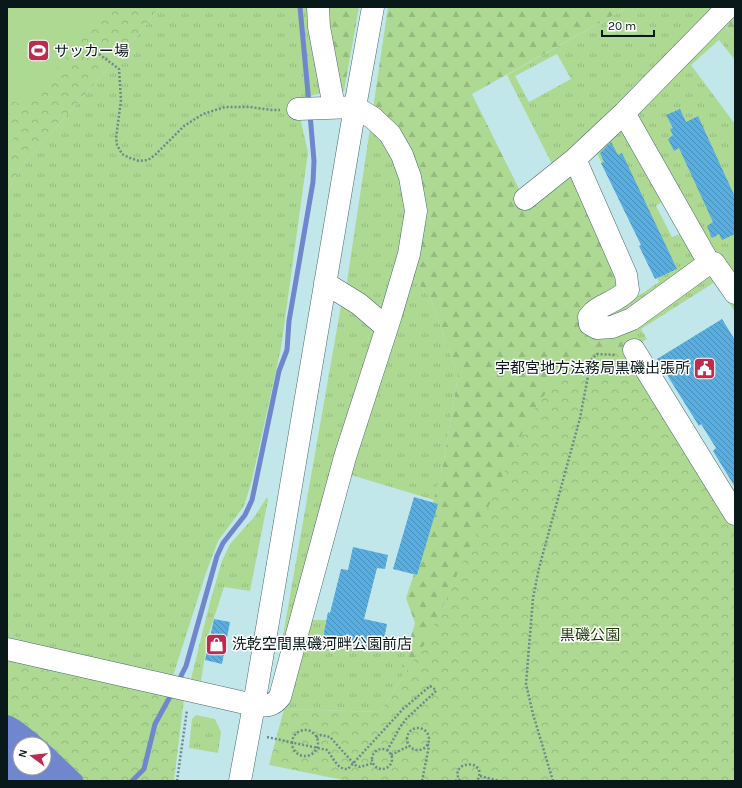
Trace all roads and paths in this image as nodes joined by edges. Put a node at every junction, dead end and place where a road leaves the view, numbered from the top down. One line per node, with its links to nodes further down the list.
1 (318, 7): 5 (street)
2 (373, 7): 5 (street)
3 (728, 7): 7 (street)
4 (99, 54): 6 (path)
5 (338, 107): 6 (street); 11 (street); 13 (street)
6 (298, 109)
7 (624, 113): 8 (street); 10 (street)
8 (575, 159): 9 (street); 10 (street)
9 (525, 199)
10 (709, 263): 12 (street)
11 (325, 283): 13 (street); 18 (street)
12 (735, 293)
13 (387, 328): 18 (street)
14 (637, 354): 15 (street); 36 (path)
15 (735, 514)
16 (7, 649): 17 (street)
17 (190, 690): 18 (street); 30 (path)
18 (254, 705): 19 (street)
19 (249, 733): 21 (path); 31 (street)
20 (316, 737): 21 (path, bridge); 21 (path, bridge); 26 (path, bridge)
21 (292, 742): 24 (path)
22 (427, 744): 23 (path); 23 (path); 32 (path)
23 (409, 746): 25 (path)
24 (387, 751): 25 (path); 26 (path)
25 (390, 755): 26 (path)
26 (373, 763)
27 (480, 776): 28 (path); 29 (path); 34 (path)
28 (460, 780): 33 (path)
29 (495, 780): 35 (path)
30 (177, 781)
31 (240, 781)
32 (422, 781)
33 (455, 781)
34 (477, 781)
35 (500, 781)
36 (553, 781)

